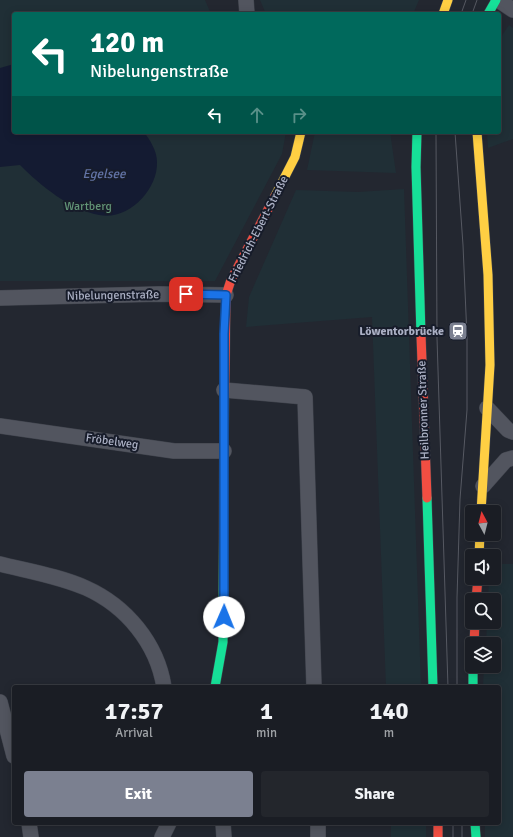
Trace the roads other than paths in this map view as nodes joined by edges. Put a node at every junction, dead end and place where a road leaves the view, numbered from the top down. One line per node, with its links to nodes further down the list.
1 (246, 0): 5 (street)
2 (448, 0): 6 (main road)
3 (497, 0): 4 (street); 7 (main road)
4 (513, 10)
5 (248, 12)
6 (444, 12)
7 (489, 12)
8 (301, 134): 11 (main road, Friedrich-Ebert-Straße)
9 (417, 134): 26 (main road, Heilbronner Straße)
10 (477, 134): 14 (main road)
11 (226, 295): 12 (street, Nibelungenstraße); 13 (main road, Friedrich-Ebert-Straße)
12 (0, 298)
13 (224, 390): 17 (main road, Friedrich-Ebert-Straße); 25 (street)
14 (488, 408): 16 (street); 19 (main road)
15 (0, 426): 17 (street, Fröbelweg)
16 (513, 432)
17 (224, 451): 24 (main road, Friedrich-Ebert-Straße)
18 (513, 458): 19 (street)
19 (483, 486): 20 (main road)
20 (482, 505)
21 (0, 564): 23 (street)
22 (473, 673): 27 (main road)
23 (164, 685)
24 (216, 685)
25 (314, 685)
26 (433, 685)
27 (473, 685)
28 (0, 702): 29 (street)
29 (12, 748)
30 (29, 825): 36 (street)
31 (168, 825): 37 (street)
32 (223, 825): 38 (street)
33 (318, 825): 39 (street)
34 (438, 825): 40 (main road)
35 (475, 825): 41 (main road)
36 (31, 837)
37 (162, 837)
38 (224, 837)
39 (318, 837)
40 (438, 837)
41 (476, 837)

